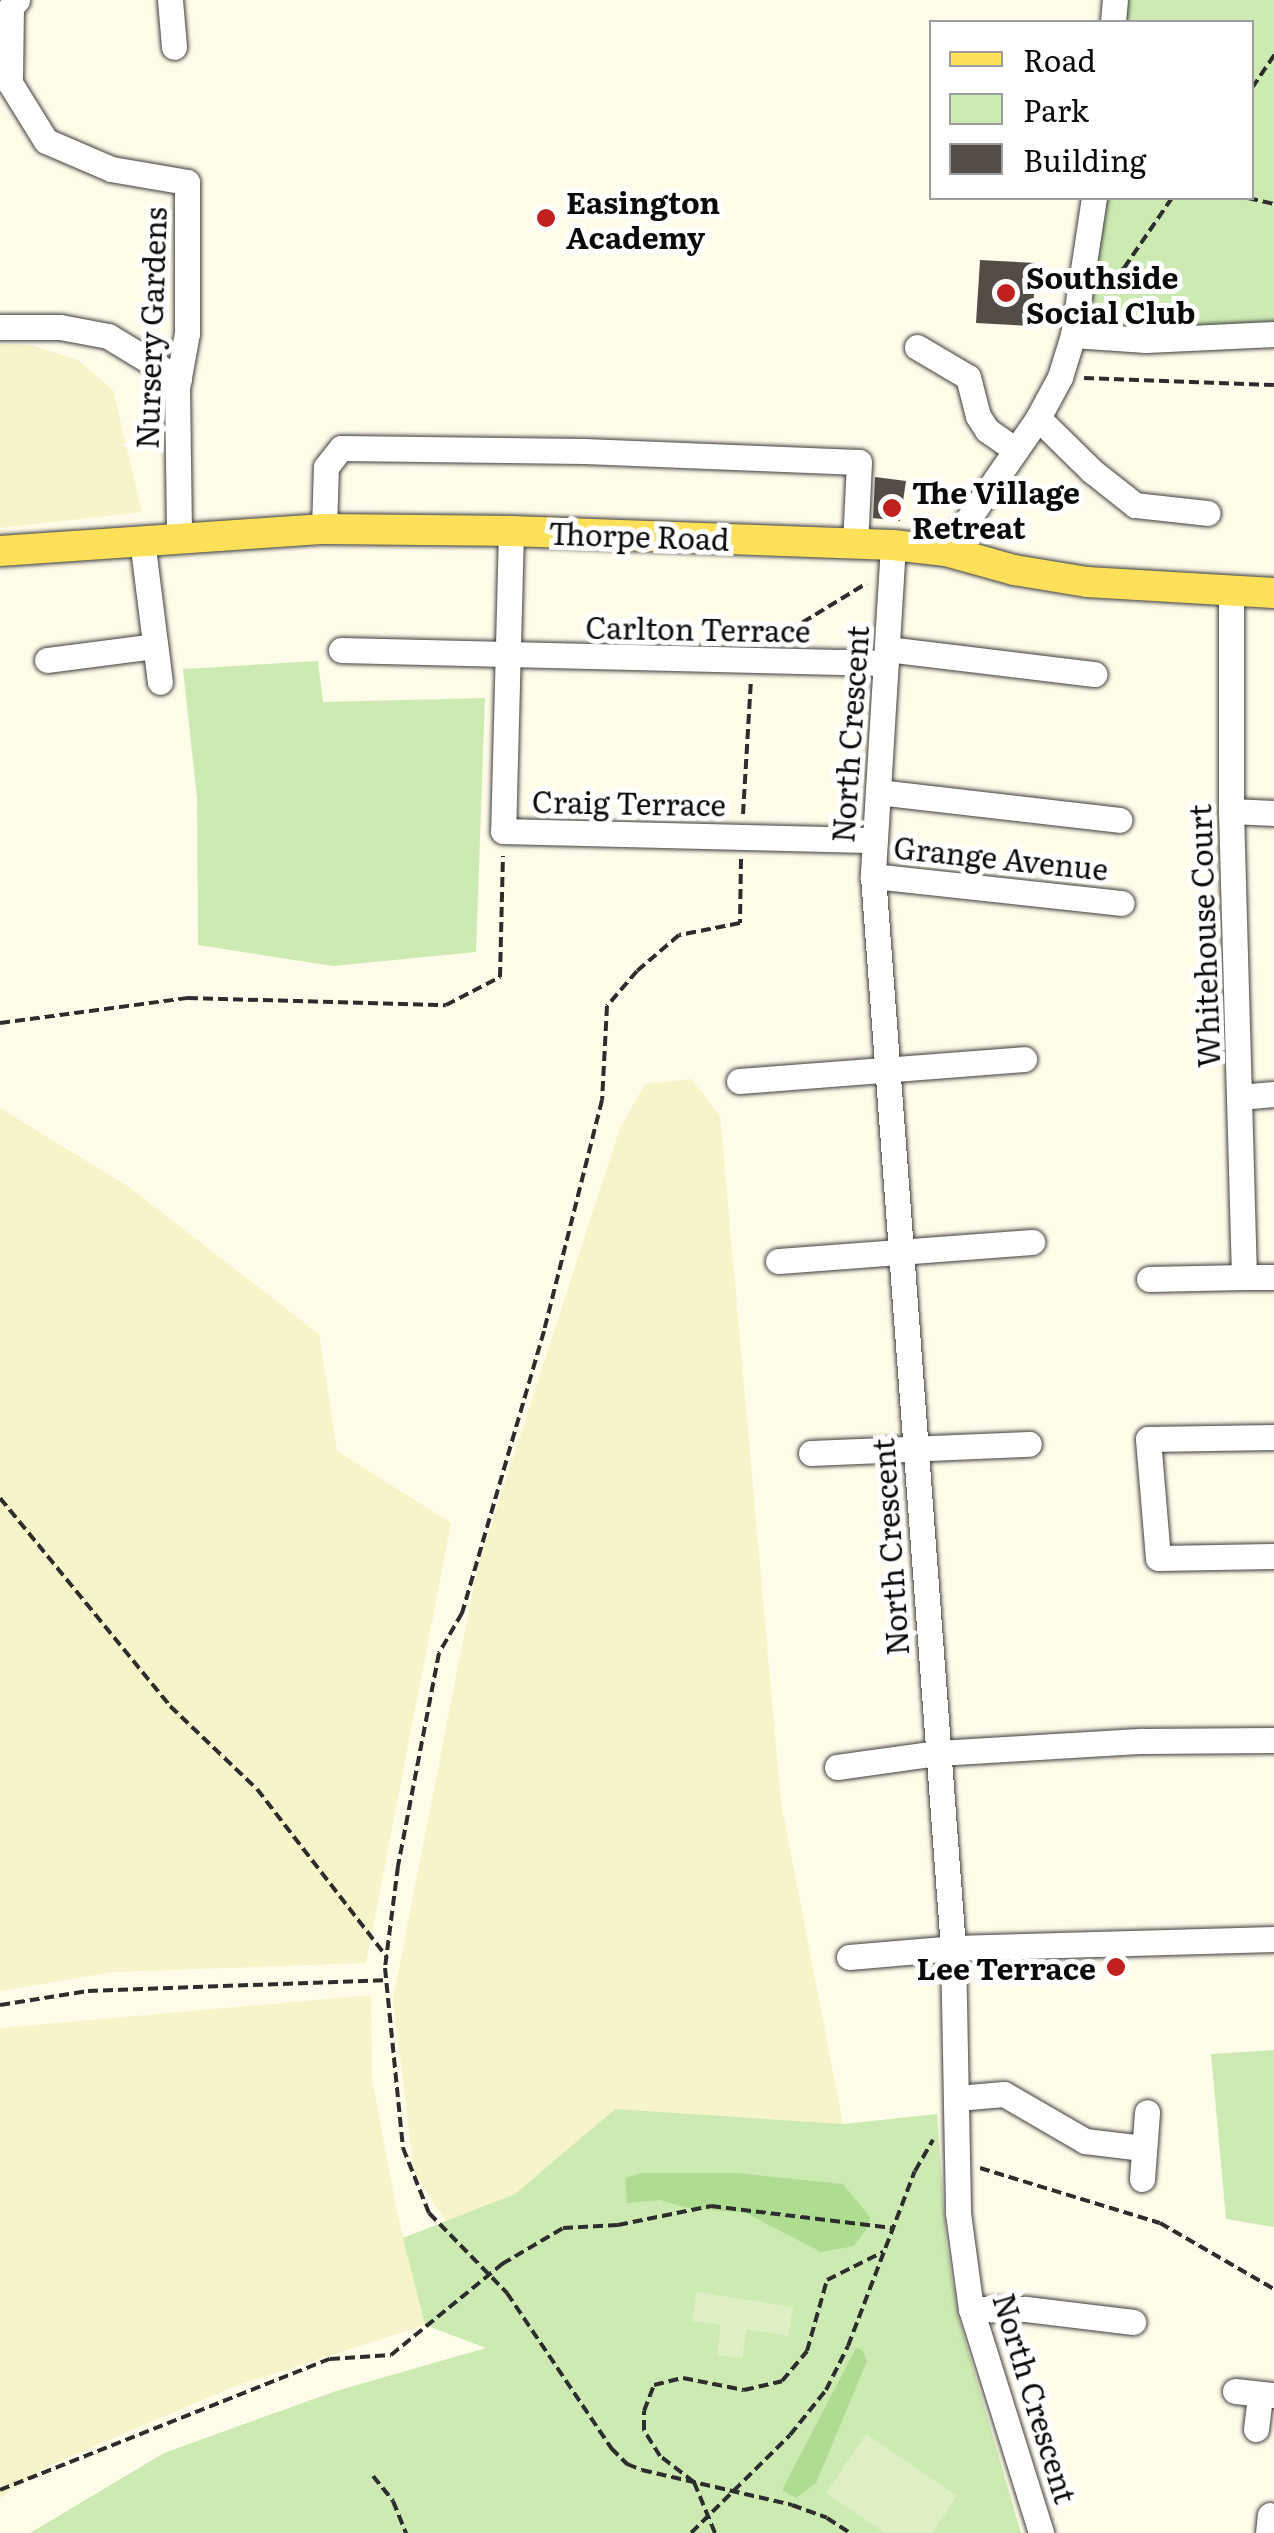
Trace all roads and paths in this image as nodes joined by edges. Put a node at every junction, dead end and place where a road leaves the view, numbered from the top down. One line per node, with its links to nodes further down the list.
1 (16, 0): 14 (street, Nursery Gardens)
2 (170, 0): 3 (street)
3 (174, 47)
4 (1274, 54): 5 (path)
5 (1254, 85)
6 (1094, 200): 8 (street)
7 (1171, 200): 8 (path)
8 (1082, 285): 11 (street)
9 (0, 327): 14 (street)
10 (1274, 334): 11 (street)
11 (1073, 335): 13 (street)
12 (917, 348): 17 (street)
13 (1060, 377): 15 (path); 16 (street)
14 (179, 379): 21 (street, Nursery Gardens)
15 (1274, 385)
16 (1038, 418): 17 (street); 18 (street)
17 (1016, 450): 26 (street)
18 (1208, 514)
19 (324, 529): 20 (main road, Thorpe Road); 21 (main road, Thorpe Road); 23 (street)
20 (511, 531): 23 (main road, Thorpe Road); 32 (street, Craig Terrace)
21 (178, 538): 22 (main road, Thorpe Road)
22 (142, 540): 25 (main road, Thorpe Road); 29 (street)
23 (855, 543): 24 (main road, Thorpe Road)
24 (893, 545): 26 (main road, Thorpe Road); 31 (street, North Crescent)
25 (0, 551)
26 (946, 551): 27 (main road, Thorpe Road)
27 (1230, 592): 28 (main road, Thorpe Road); 37 (street, Whitehouse Court)
28 (1274, 593)
29 (156, 646): 33 (street); 35 (street)
30 (341, 650): 32 (street, Carlton Terrace)
31 (887, 656): 32 (street, Carlton Terrace); 34 (street, Carlton Terrace); 36 (street, North Crescent)
32 (510, 657): 40 (street, Craig Terrace)
33 (47, 660)
34 (1095, 674)
35 (160, 682)
36 (878, 792): 39 (street); 42 (street, North Crescent)
37 (1231, 811): 38 (street); 50 (street, Whitehouse Court)
38 (1274, 814)
39 (1119, 820)
40 (503, 831): 41 (street, Craig Terrace); 45 (path)
41 (742, 837): 42 (street, Craig Terrace); 68 (path)
42 (875, 840): 43 (street, North Crescent)
43 (873, 876): 44 (street, Grange Avenue); 47 (street, North Crescent)
44 (1122, 903)
45 (0, 1023)
46 (1024, 1058): 47 (street)
47 (888, 1068): 48 (street); 52 (street, North Crescent)
48 (738, 1081)
49 (1274, 1094): 50 (street)
50 (1240, 1097): 54 (street, Whitehouse Court)
51 (1032, 1242): 52 (street)
52 (900, 1254): 53 (street); 59 (street, North Crescent)
53 (778, 1261)
54 (1244, 1277): 55 (street); 56 (street)
55 (1274, 1277)
56 (1149, 1279)
57 (1274, 1437): 62 (street)
58 (1029, 1444): 59 (street)
59 (914, 1446): 60 (street); 64 (street, North Crescent)
60 (811, 1453)
61 (0, 1498): 68 (path)
62 (1274, 1556)
63 (1274, 1740): 64 (street)
64 (938, 1753): 65 (street); 67 (street, North Crescent)
65 (837, 1767)
66 (1274, 1939): 67 (street)
67 (953, 1948): 69 (street); 72 (street, North Crescent)
68 (386, 1957): 70 (path)
69 (849, 1957)
70 (386, 1980): 71 (path); 79 (path)
71 (0, 2005)
72 (957, 2105): 74 (street); 75 (street, North Crescent); 77 (path)
73 (1147, 2112): 74 (street)
74 (1143, 2148): 76 (street)
75 (958, 2164): 80 (path); 81 (street, North Crescent)
76 (1142, 2179)
77 (893, 2228): 78 (path); 79 (path)
78 (884, 2251): 86 (path); 88 (path)
79 (489, 2274): 86 (path); 87 (path)
80 (1274, 2289)
81 (971, 2310): 82 (street); 94 (street, North Crescent)
82 (1133, 2322)
83 (1256, 2393): 84 (street)
84 (1256, 2429)
85 (373, 2476): 90 (path)
86 (694, 2482): 88 (path); 89 (path)
87 (0, 2490)
88 (736, 2490): 89 (path); 93 (path)
89 (708, 2516): 91 (path); 92 (path)
90 (406, 2533)
91 (690, 2533)
92 (715, 2533)
93 (850, 2533)
94 (1041, 2533)

